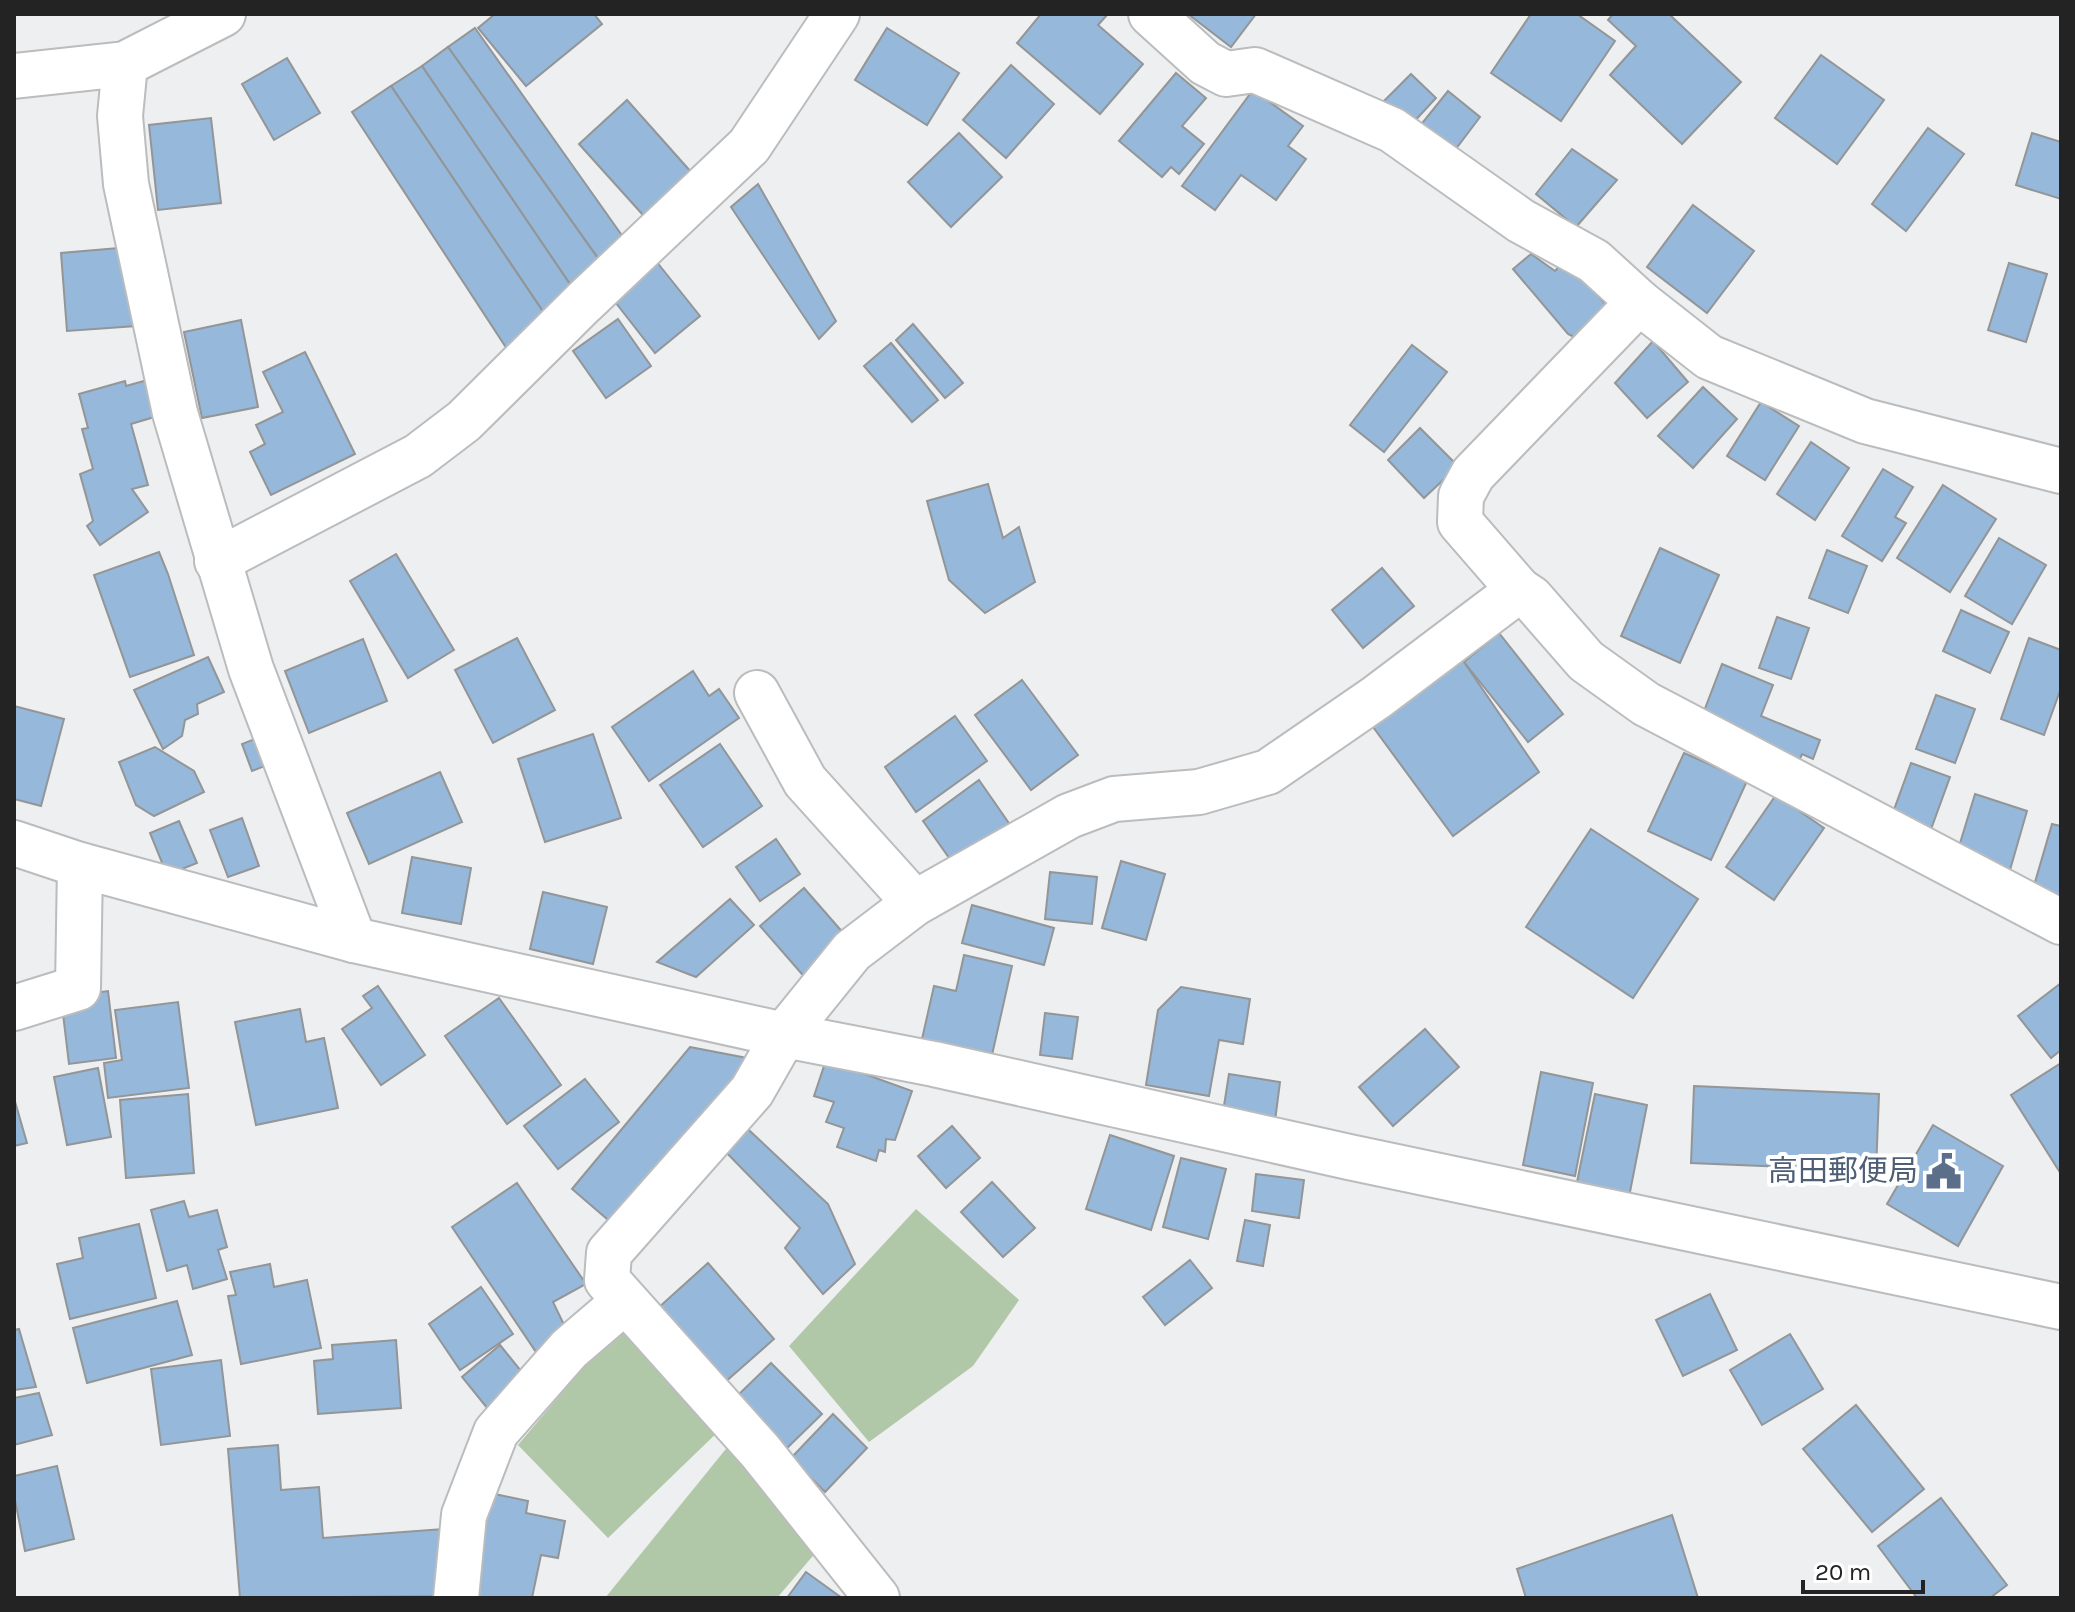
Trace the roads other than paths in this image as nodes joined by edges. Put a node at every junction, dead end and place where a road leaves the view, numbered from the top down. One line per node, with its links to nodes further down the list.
1 (223, 14): 4 (street)
2 (837, 14): 8 (street)
3 (1151, 14): 6 (street)
4 (125, 64): 5 (street); 8 (street)
5 (14, 76)
6 (1639, 302): 7 (street); 9 (street)
7 (2061, 471)
8 (217, 561): 15 (street)
9 (1519, 590): 13 (street); 14 (street)
10 (757, 693): 13 (street)
11 (14, 843): 12 (street)
12 (80, 865): 15 (street); 16 (street)
13 (915, 903): 17 (street)
14 (2061, 922)
15 (354, 940): 17 (street)
16 (14, 1008)
17 (784, 1035): 18 (street); 19 (street)
18 (625, 1301): 20 (street); 21 (street)
19 (2061, 1307)
20 (456, 1598)
21 (877, 1598)

